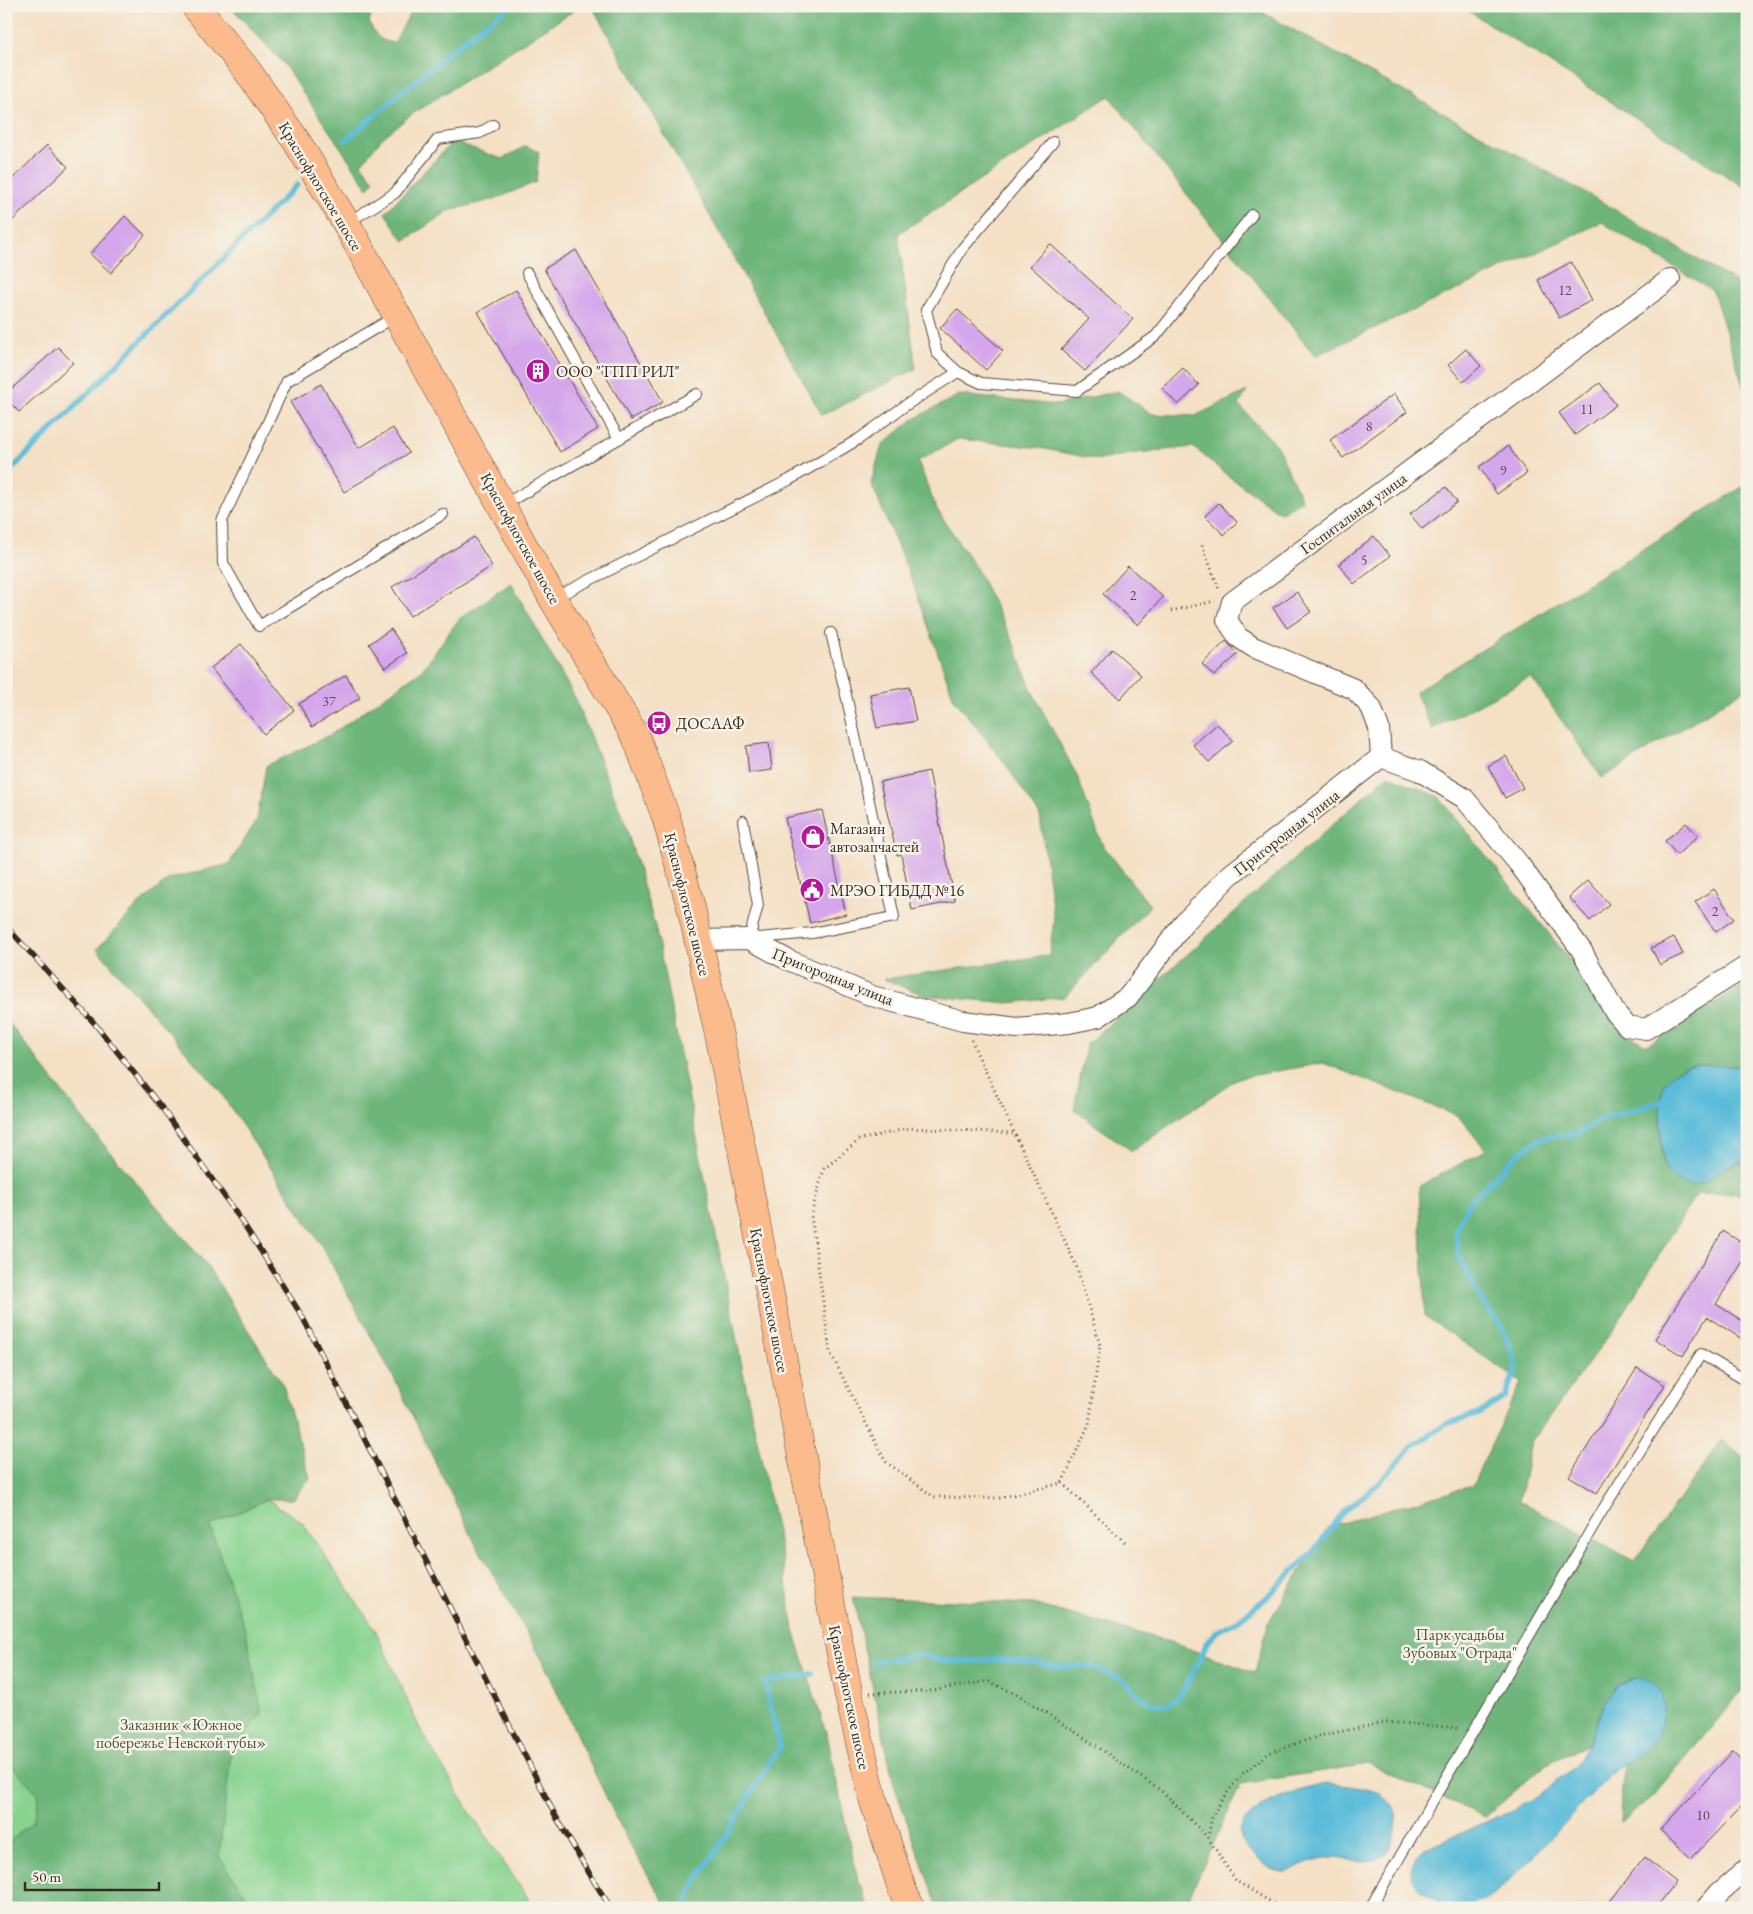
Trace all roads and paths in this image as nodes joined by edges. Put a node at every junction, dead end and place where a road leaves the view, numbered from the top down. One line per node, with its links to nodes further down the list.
1 (195, 6): 5 (main road, Краснофлотское шоссе)
2 (493, 125): 5 (lane)
3 (1053, 142): 9 (lane)
4 (1252, 215): 9 (lane)
5 (346, 223): 8 (main road, Краснофлотское шоссе)
6 (527, 273): 11 (lane)
7 (1670, 280): 16 (street, Госпитальная улица)
8 (397, 315): 12 (main road, Краснофлотское шоссе); 13 (lane)
9 (958, 372): 15 (lane)
10 (698, 394): 11 (lane)
11 (619, 439): 12 (lane)
12 (503, 505): 15 (main road, Краснофлотское шоссе)
13 (443, 514)
14 (1202, 544): 16 (path)
15 (553, 599): 22 (main road, Краснофлотское шоссе)
16 (1226, 601): 17 (path); 19 (street)
17 (1171, 612)
18 (831, 633): 21 (lane)
19 (1381, 757): 23 (street); 24 (street, Пригородная улица)
20 (743, 821): 21 (lane)
21 (749, 938): 22 (street); 24 (street, Пригородная улица)
22 (698, 940): 29 (main road, Краснофлотское шоссе)
23 (1747, 966)
24 (963, 1022): 25 (path)
25 (1013, 1133): 27 (path); 27 (path)
26 (1747, 1381): 30 (lane)
27 (1062, 1484): 28 (path)
28 (1126, 1544)
29 (849, 1696): 31 (path); 33 (main road, Краснофлотское шоссе)
30 (1474, 1730): 31 (path); 35 (lane)
31 (1208, 1838): 34 (path)
32 (1747, 1869): 36 (street)
33 (911, 1908)
34 (1281, 1908)
35 (1370, 1908)
36 (1706, 1908)

